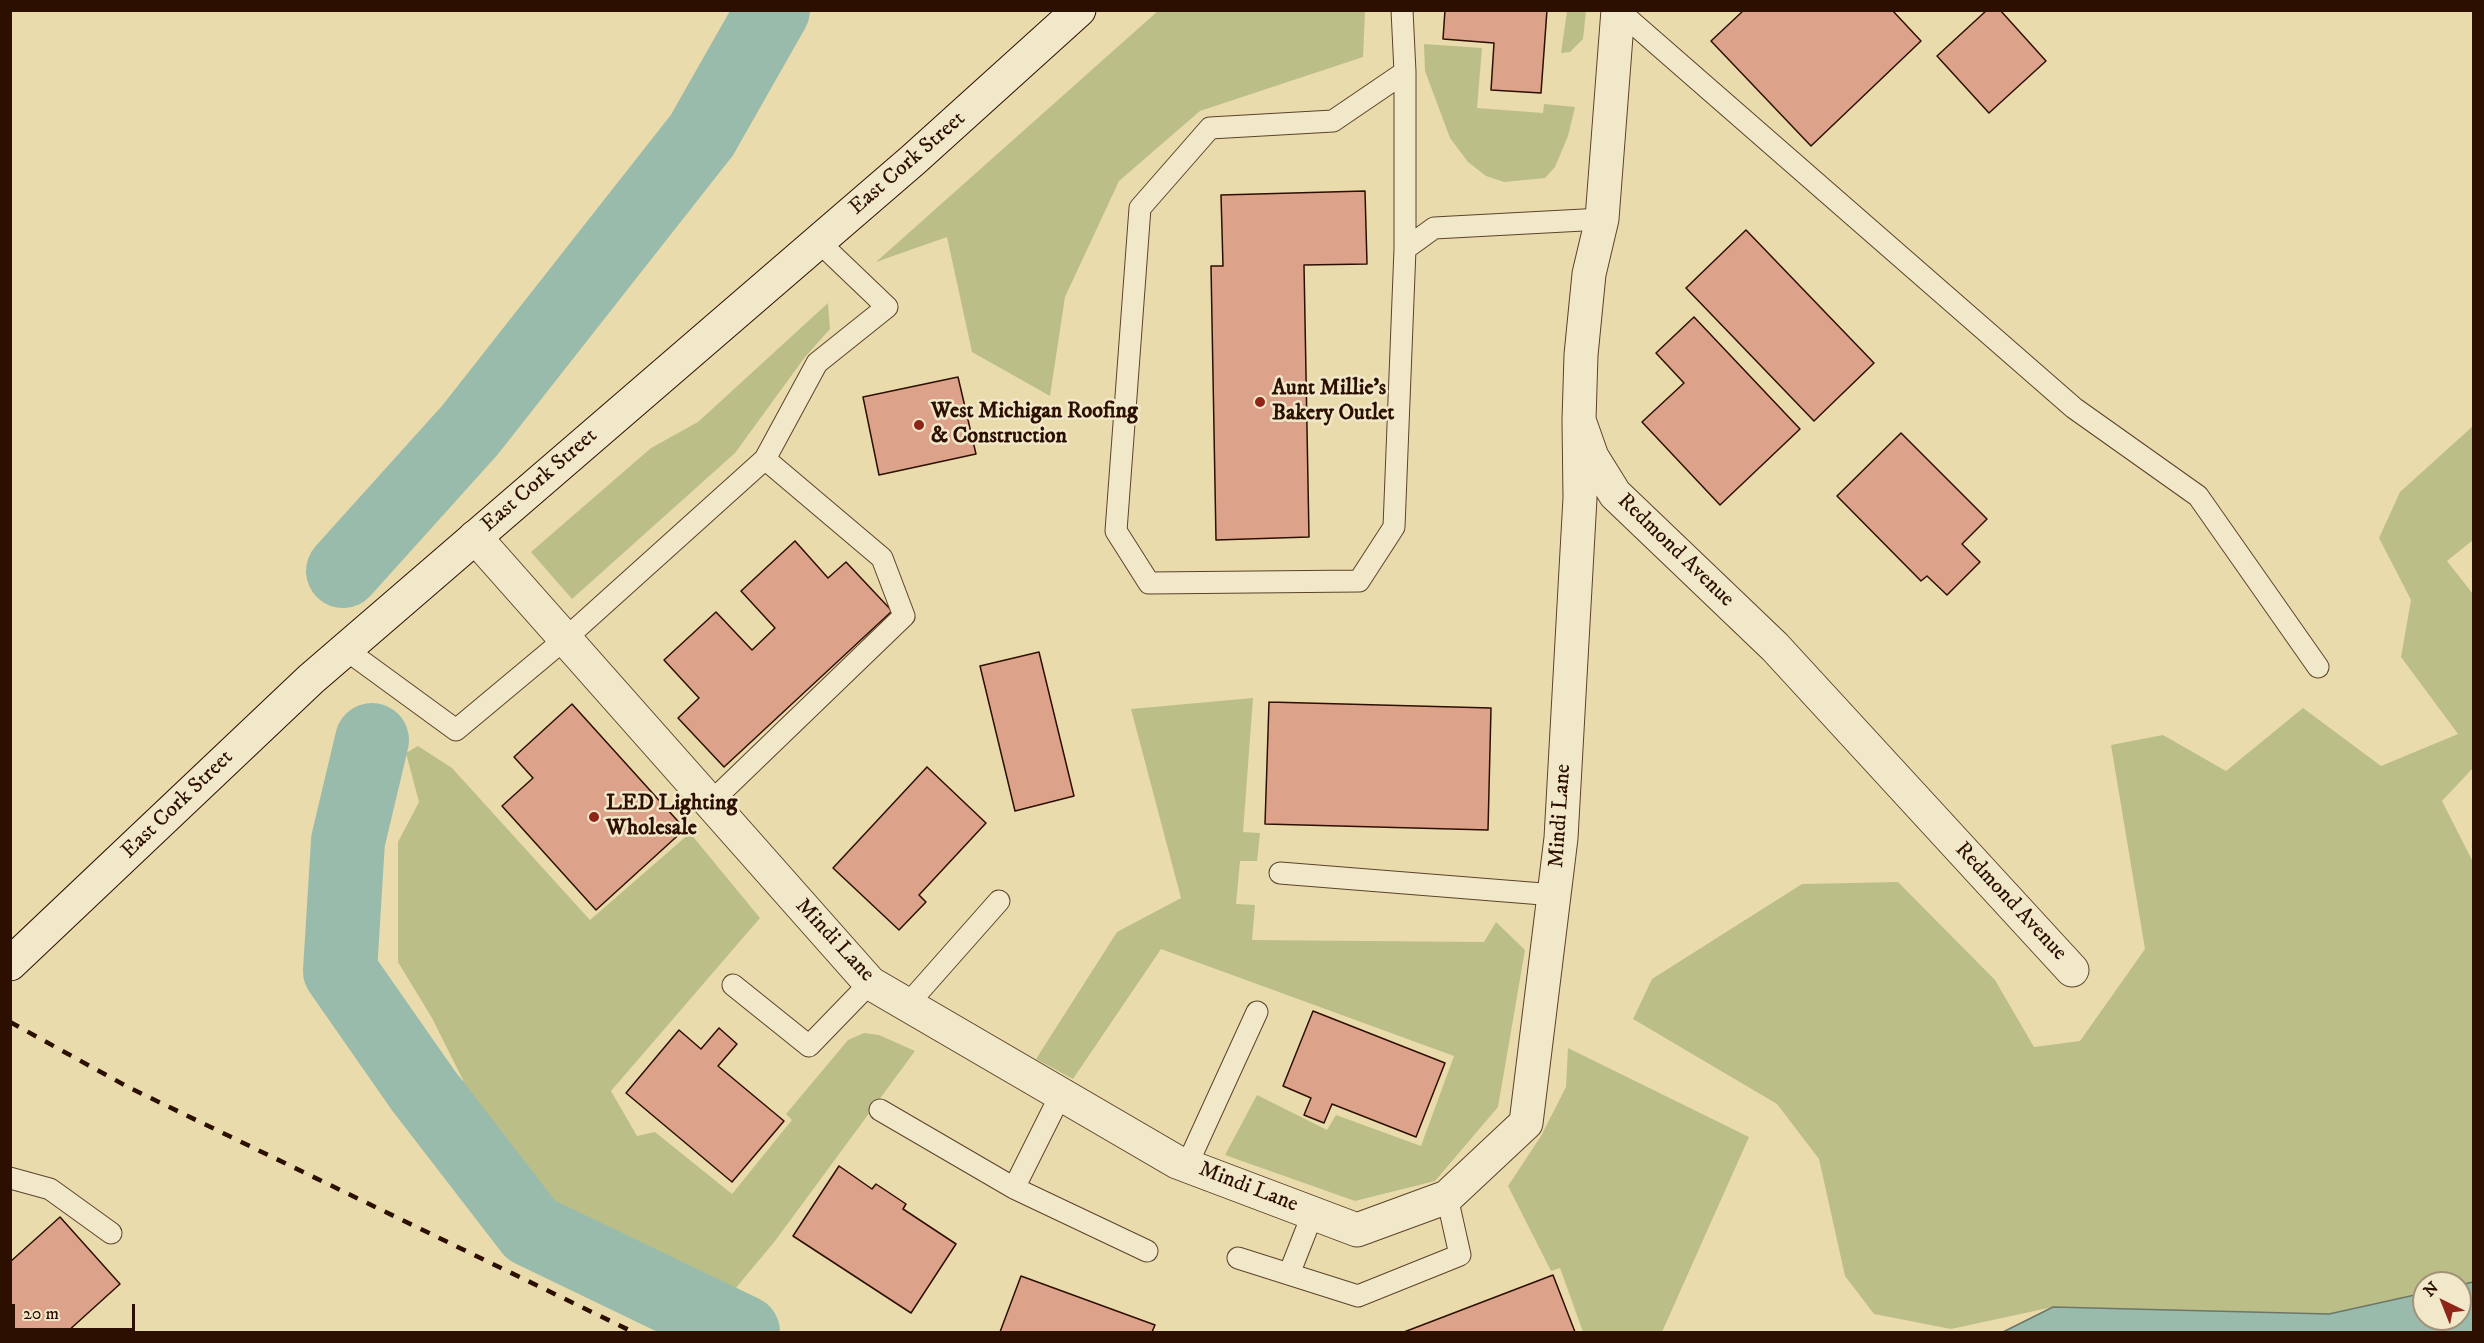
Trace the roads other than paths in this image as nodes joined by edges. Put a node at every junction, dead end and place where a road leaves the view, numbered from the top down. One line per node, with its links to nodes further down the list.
1 (1079, 10): 6 (street, East Cork Street)
2 (1402, 10): 4 (lane)
3 (1618, 10): 5 (street, Redmond Avenue); 13 (lane)
4 (1405, 72): 7 (lane); 7 (lane)
5 (1602, 219): 7 (lane); 8 (street, Redmond Avenue)
6 (819, 242): 9 (lane); 10 (street, East Cork Street)
7 (1404, 249)
8 (1579, 420): 16 (street, Mindi Lane); 19 (street, Redmond Avenue)
9 (765, 459): 11 (lane); 14 (lane)
10 (475, 537): 11 (street, Mindi Lane); 12 (street, East Cork Street)
11 (565, 639): 12 (lane); 14 (street, Mindi Lane)
12 (345, 649): 18 (street, East Cork Street)
13 (2318, 667)
14 (710, 803): 20 (street, Mindi Lane)
15 (1280, 873): 16 (lane)
16 (1554, 895): 29 (street, Mindi Lane)
17 (999, 901): 22 (lane)
18 (10, 964)
19 (2072, 970)
20 (870, 983): 21 (lane); 22 (street, Mindi Lane)
21 (733, 985)
22 (907, 1005): 24 (street, Mindi Lane)
23 (1257, 1012): 26 (lane)
24 (1061, 1094): 26 (street, Mindi Lane); 28 (lane)
25 (880, 1110): 28 (lane)
26 (1187, 1165): 30 (street, Mindi Lane)
27 (10, 1178): 31 (lane)
28 (1014, 1188): 32 (lane)
29 (1447, 1197): 30 (street, Mindi Lane); 34 (lane)
30 (1313, 1213): 34 (lane)
31 (111, 1233)
32 (1147, 1251)
33 (1238, 1258): 34 (lane)
34 (1289, 1274)

